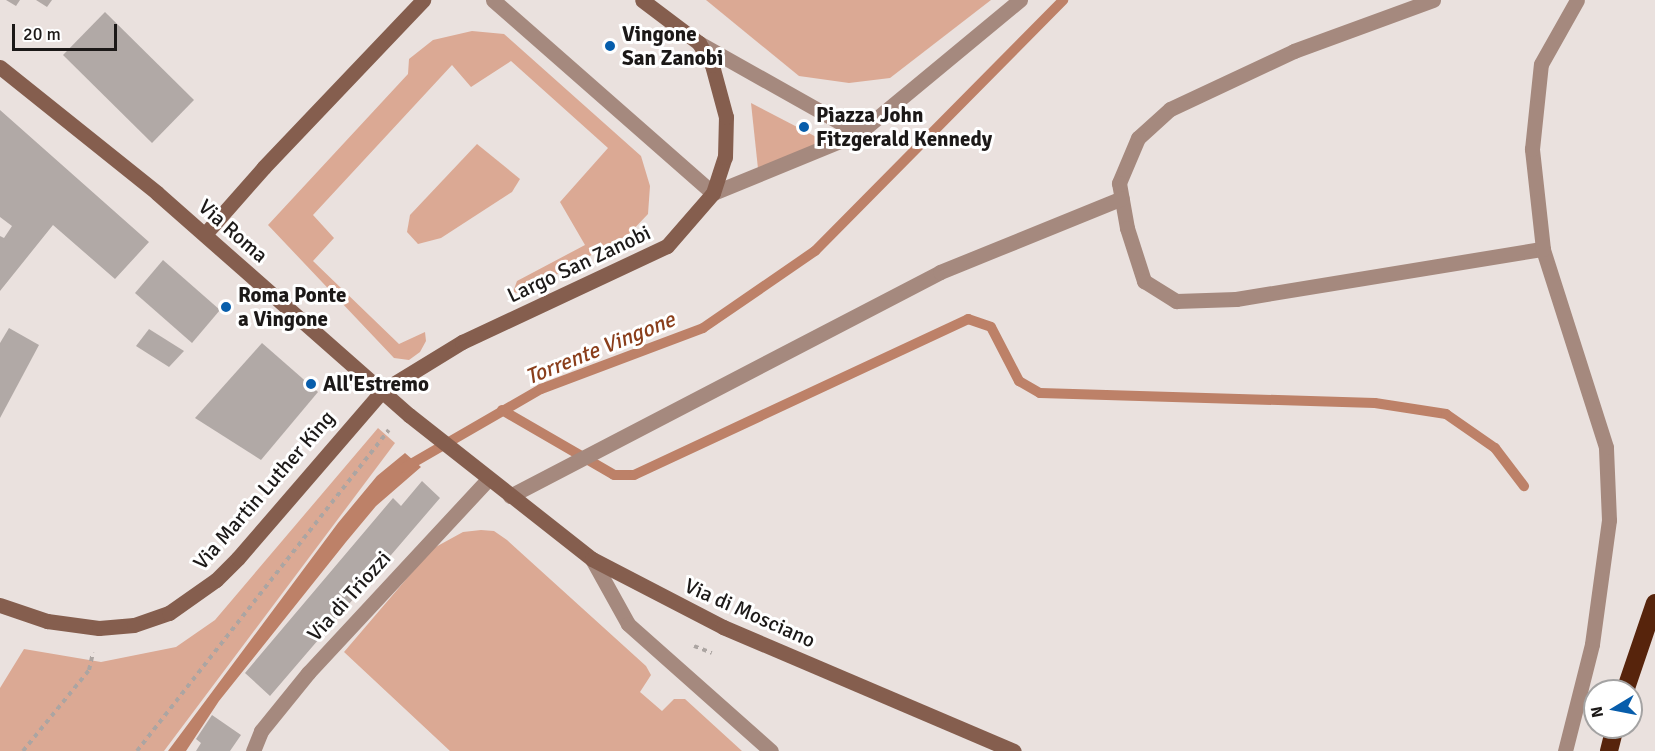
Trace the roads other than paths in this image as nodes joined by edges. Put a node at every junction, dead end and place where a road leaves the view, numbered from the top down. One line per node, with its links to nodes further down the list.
1 (423, 0): 13 (street)
2 (493, 0): 11 (street)
3 (642, 0): 7 (street)
4 (1020, 0): 10 (street)
5 (1433, 0): 12 (street)
6 (1577, 0): 14 (street)
7 (653, 6): 8 (street)
8 (699, 43): 10 (street); 11 (street)
9 (0, 67): 13 (street, Via Roma)
10 (859, 133): 11 (street)
11 (713, 193): 15 (street, Largo San Zanobi)
12 (1122, 198): 14 (street); 17 (street)
13 (205, 234): 15 (street, Via Roma)
14 (1543, 249): 25 (street)
15 (382, 391): 16 (street, Via Roma); 20 (street, Via Martin Luther King)
16 (488, 479): 17 (street, Via di Mosciano); 22 (street, Via di Triozzi)
17 (510, 496): 18 (street, Via di Mosciano)
18 (592, 559): 23 (street); 24 (street, Via di Mosciano)
19 (1655, 603): 21 (highway)
20 (0, 605)
21 (1629, 679)
22 (253, 751)
23 (771, 751)
24 (1014, 751)
25 (1565, 751)

